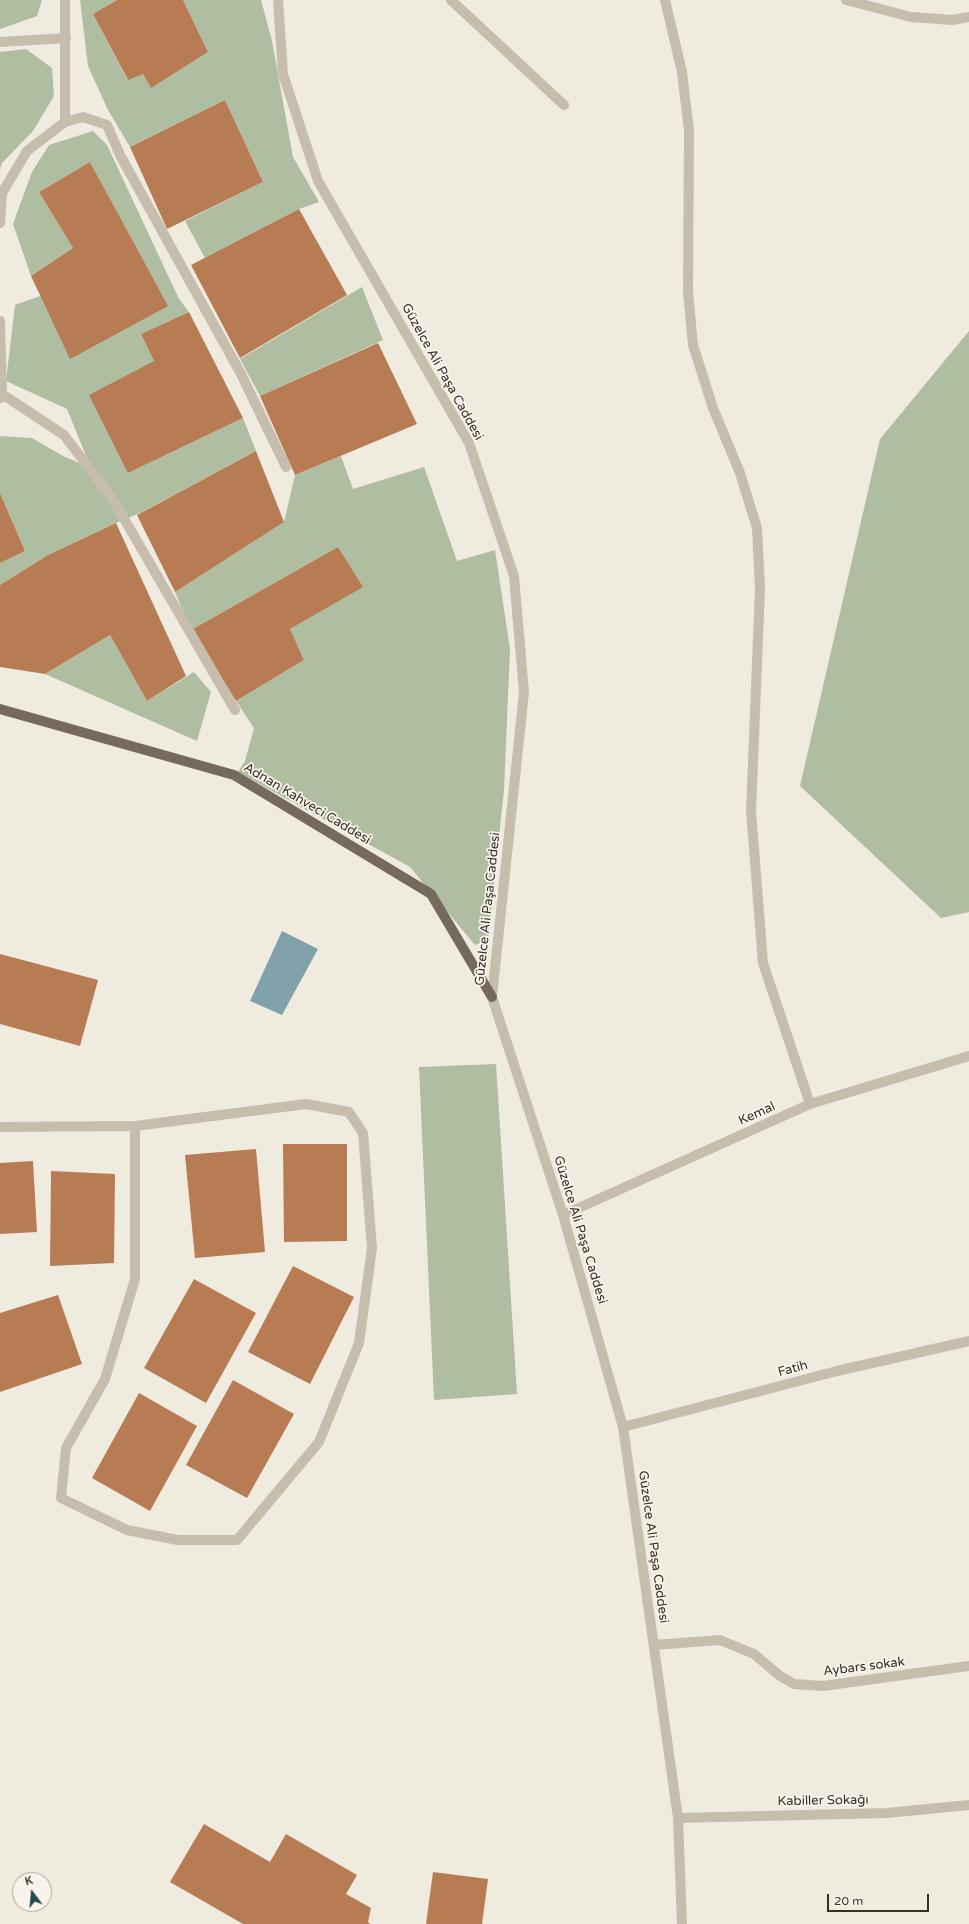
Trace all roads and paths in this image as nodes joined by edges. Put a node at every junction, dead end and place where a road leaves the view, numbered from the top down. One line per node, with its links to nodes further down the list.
1 (65, 0): 7 (street)
2 (278, 0): 17 (street, Güzelce Ali Paşa Caddesi)
3 (451, 0): 9 (street)
4 (665, 0): 19 (street)
5 (846, 0): 6 (street)
6 (969, 17)
7 (66, 38): 8 (street); 10 (street)
8 (0, 42)
9 (564, 105)
10 (65, 122): 11 (street); 14 (street)
11 (0, 223)
12 (0, 321): 13 (street)
13 (1, 396): 16 (street)
14 (286, 467)
15 (0, 709): 17 (main road, Adnan Kahveci Caddesi)
16 (235, 710)
17 (492, 996): 22 (street, Güzelce Ali Paşa Caddesi)
18 (969, 1056): 19 (street, Kemal)
19 (810, 1104): 22 (street, Kemal)
20 (135, 1126): 20 (street); 21 (street)
21 (0, 1127)
22 (563, 1215): 24 (street, Güzelce Ali Paşa Caddesi)
23 (969, 1341): 24 (street, Fatih)
24 (624, 1427): 25 (street, Güzelce Ali Paşa Caddesi)
25 (654, 1645): 26 (street, Aybars sokak); 28 (street, Güzelce Ali Paşa Caddesi)
26 (969, 1666)
27 (969, 1805): 28 (street, Kabiller Sokağı)
28 (678, 1818): 29 (street, Güzelce Ali Paşa Caddesi)
29 (682, 1924)

